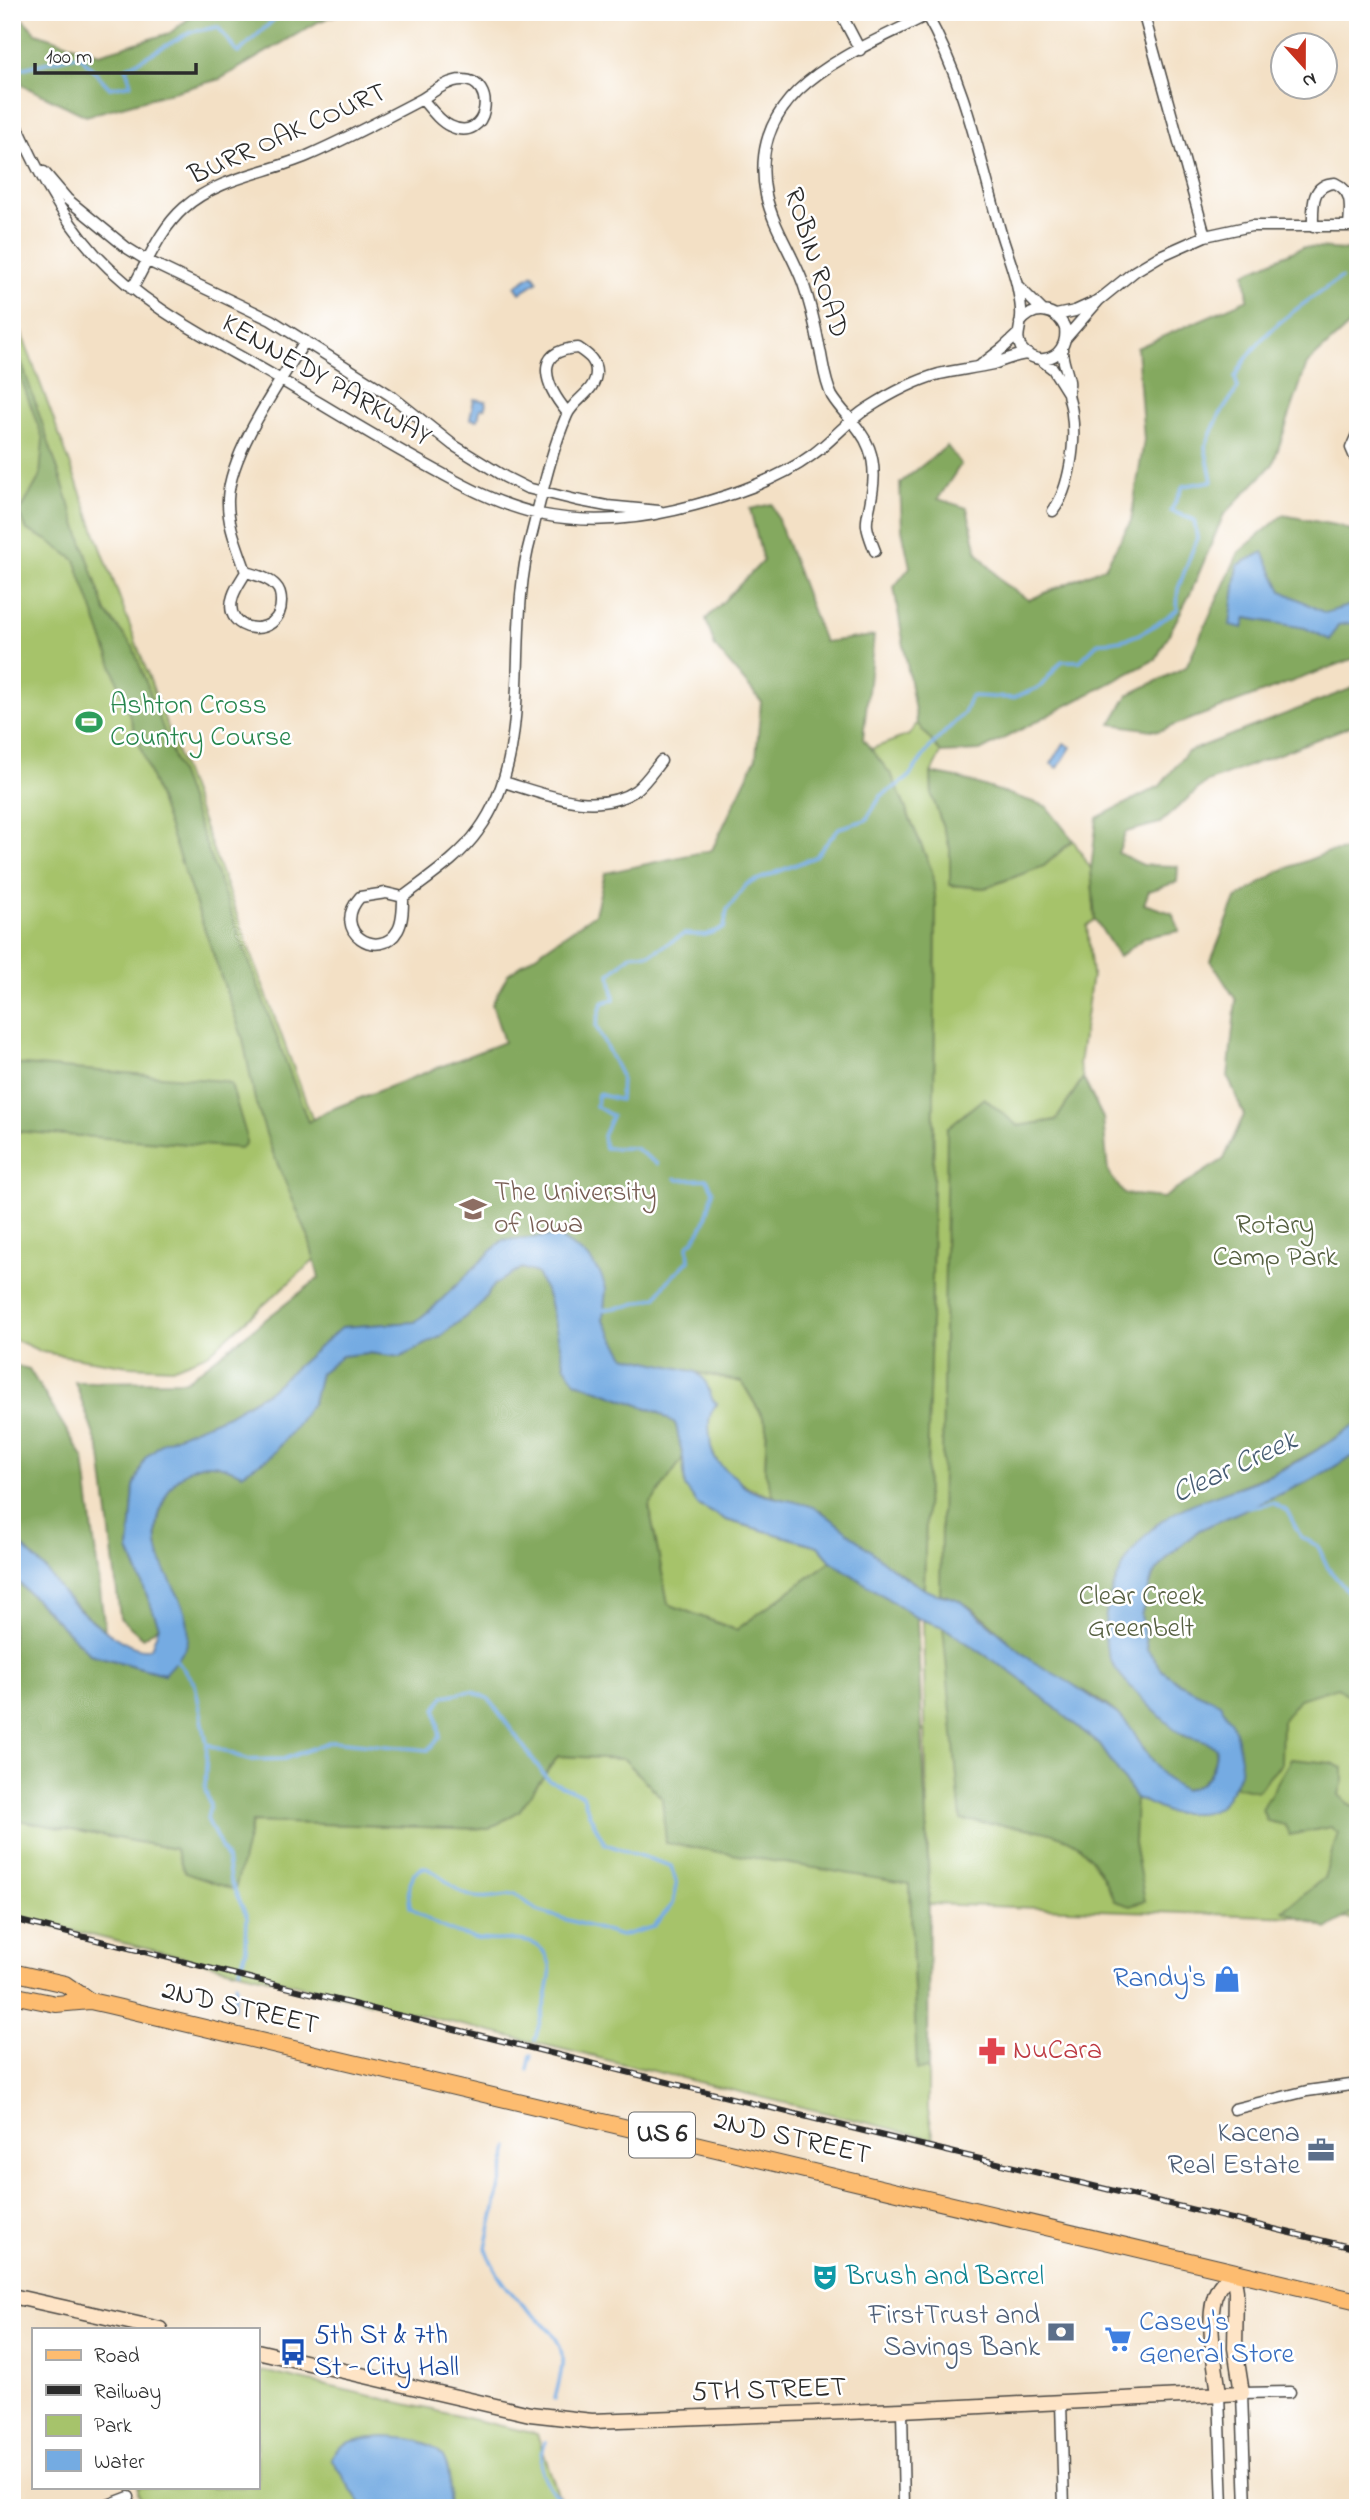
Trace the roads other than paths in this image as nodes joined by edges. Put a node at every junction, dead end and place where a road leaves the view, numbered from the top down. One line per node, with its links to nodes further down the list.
1 (840, 12): 4 (street)
2 (1143, 12): 10 (street)
3 (926, 14): 4 (street, ROBIN ROAD); 12 (street)
4 (860, 50): 26 (street, ROBIN ROAD)
5 (422, 99): 5 (street, BURR OAK COURT); 11 (street, BURR OAK COURT)
6 (12, 114): 7 (street, KENNEDY PARKWAY)
7 (32, 158): 11 (street, KENNEDY PARKWAY); 13 (street, KENNEDY PARKWAY)
8 (1313, 226): 9 (street); 9 (street); 10 (street)
9 (1354, 226)
10 (1205, 236): 14 (street)
11 (148, 261): 13 (street, BURR OAK COURT); 18 (street, KENNEDY PARKWAY)
12 (1017, 285): 15 (street); 17 (street)
13 (132, 289): 23 (street, KENNEDY PARKWAY)
14 (1100, 300): 16 (street); 19 (street)
15 (1044, 311): 16 (street); 17 (street)
16 (1056, 315): 19 (street)
17 (1019, 328): 20 (street); 22 (street, KENNEDY PARKWAY)
18 (305, 341): 23 (street); 29 (street, KENNEDY PARKWAY)
19 (1064, 344): 21 (street); 24 (street)
20 (1028, 354): 21 (street); 22 (street, KENNEDY PARKWAY)
21 (1040, 359): 24 (street)
22 (981, 365): 26 (street, KENNEDY PARKWAY)
23 (281, 380): 32 (street, KENNEDY PARKWAY); 34 (street)
24 (1068, 393): 30 (street)
25 (568, 412): 25 (street); 29 (street)
26 (851, 420): 31 (street, KENNEDY PARKWAY); 33 (street, ROBIN ROAD)
27 (1358, 432): 28 (street)
28 (1358, 464)
29 (543, 492): 31 (street, KENNEDY PARKWAY); 32 (street)
30 (1053, 511)
31 (665, 512): 32 (street, KENNEDY PARKWAY)
32 (537, 513): 36 (street)
33 (875, 551)
34 (247, 572): 34 (street)
35 (661, 761): 36 (street)
36 (504, 782): 37 (street)
37 (403, 897): 37 (street)
38 (12, 1972): 40 (main road, 2ND STREET / US 6)
39 (12, 1995): 40 (main road, 2ND STREET / US 6)
40 (90, 2001): 43 (main road, 2ND STREET / US 6)
41 (1358, 2084): 42 (street)
42 (1234, 2109)
43 (1233, 2272): 45 (main road, 2ND STREET / US 6); 49 (street); 50 (street)
44 (12, 2296): 46 (street)
45 (1358, 2301)
46 (156, 2328)
47 (259, 2353): 52 (street, 5TH STREET)
48 (1290, 2392): 49 (street, 5TH STREET)
49 (1242, 2393): 50 (street, 5TH STREET); 58 (street)
50 (1219, 2394): 51 (street, 5TH STREET); 57 (street)
51 (1061, 2402): 52 (street, 5TH STREET); 56 (street)
52 (902, 2410): 55 (street)
53 (129, 2497): 54 (street)
54 (100, 2508)
55 (904, 2508)
56 (1065, 2508)
57 (1223, 2508)
58 (1246, 2508)

